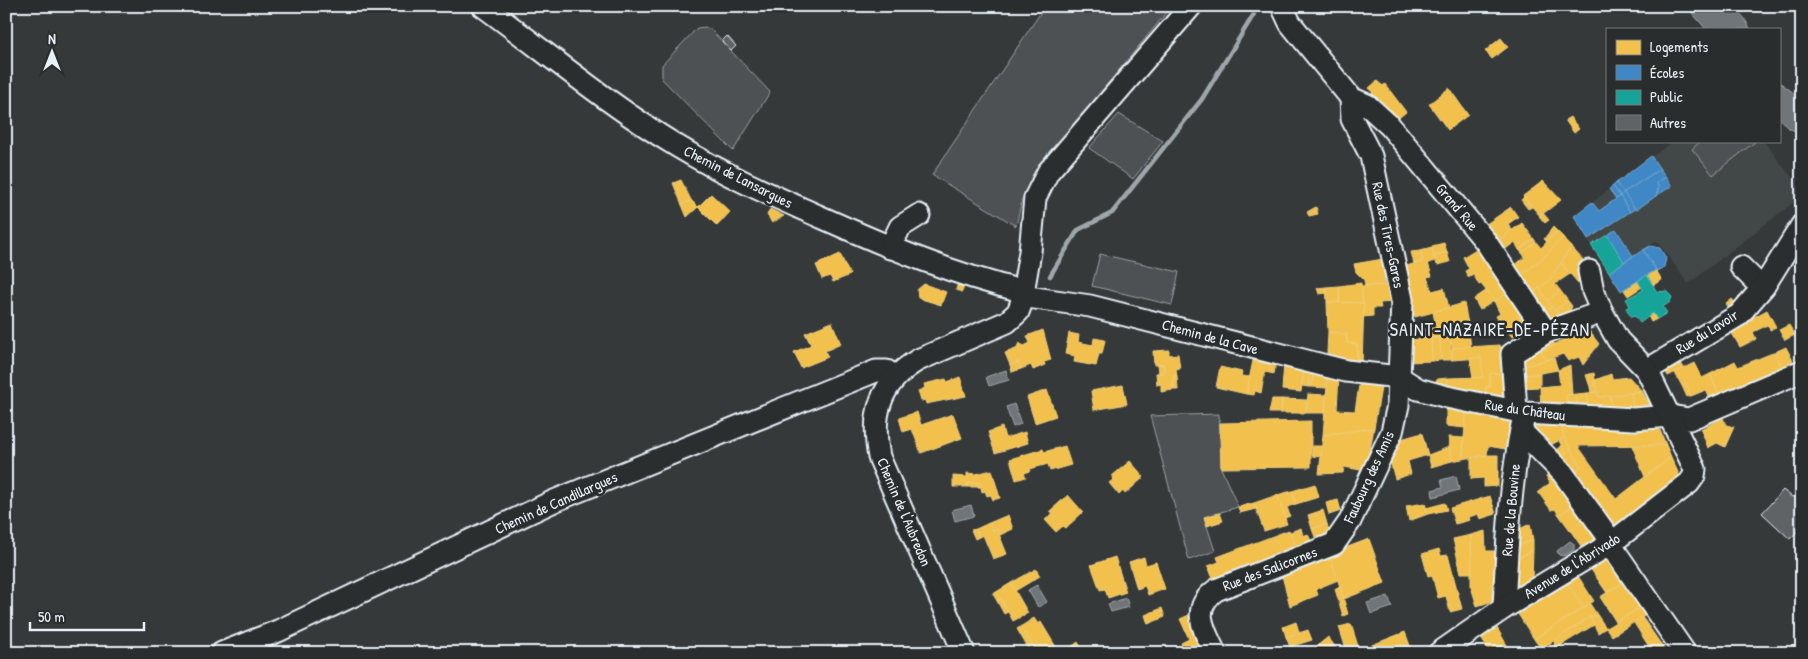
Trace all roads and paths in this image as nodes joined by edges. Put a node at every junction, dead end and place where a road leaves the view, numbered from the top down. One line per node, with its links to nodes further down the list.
1 (483, 6): 7 (street, Chemin de Lansargues)
2 (1191, 6): 11 (street, Chemin de l'Aubredon)
3 (1282, 6): 4 (street)
4 (1351, 98): 13 (street, Grand' Rue); 16 (street, Rue des Tires-Gares)
5 (919, 215): 7 (street)
6 (1802, 226): 10 (street, Rue du Lavoir)
7 (890, 248): 11 (street, Chemin de Lansargues)
8 (1741, 267): 10 (street)
9 (1589, 271): 12 (street)
10 (1764, 286): 14 (street, Rue du Lavoir)
11 (1021, 294): 16 (street, Chemin de la Cave); 17 (street, Chemin de l'Aubredon)
12 (1602, 312): 13 (street); 14 (street)
13 (1546, 332): 18 (street, Rue de la Bouvine)
14 (1653, 366): 19 (street)
15 (1802, 371): 19 (street)
16 (1398, 376): 18 (street, Rue du Château); 20 (street, Faubourg des Amis)
17 (894, 377): 23 (street, Chemin de Candillargues); 24 (street, Chemin de l'Aubredon)
18 (1521, 418): 19 (street, Rue du Château); 21 (street); 22 (street, Rue de la Bouvine)
19 (1671, 418): 21 (street, Avenue de l'Abrivado)
20 (1334, 544): 25 (street, Rue des Salicornes)
21 (1610, 544): 22 (street, Avenue de l'Abrivado); 27 (street)
22 (1504, 608): 26 (street, Avenue de l'Abrivado)
23 (222, 653)
24 (964, 653)
25 (1215, 653)
26 (1439, 653)
27 (1685, 653)

